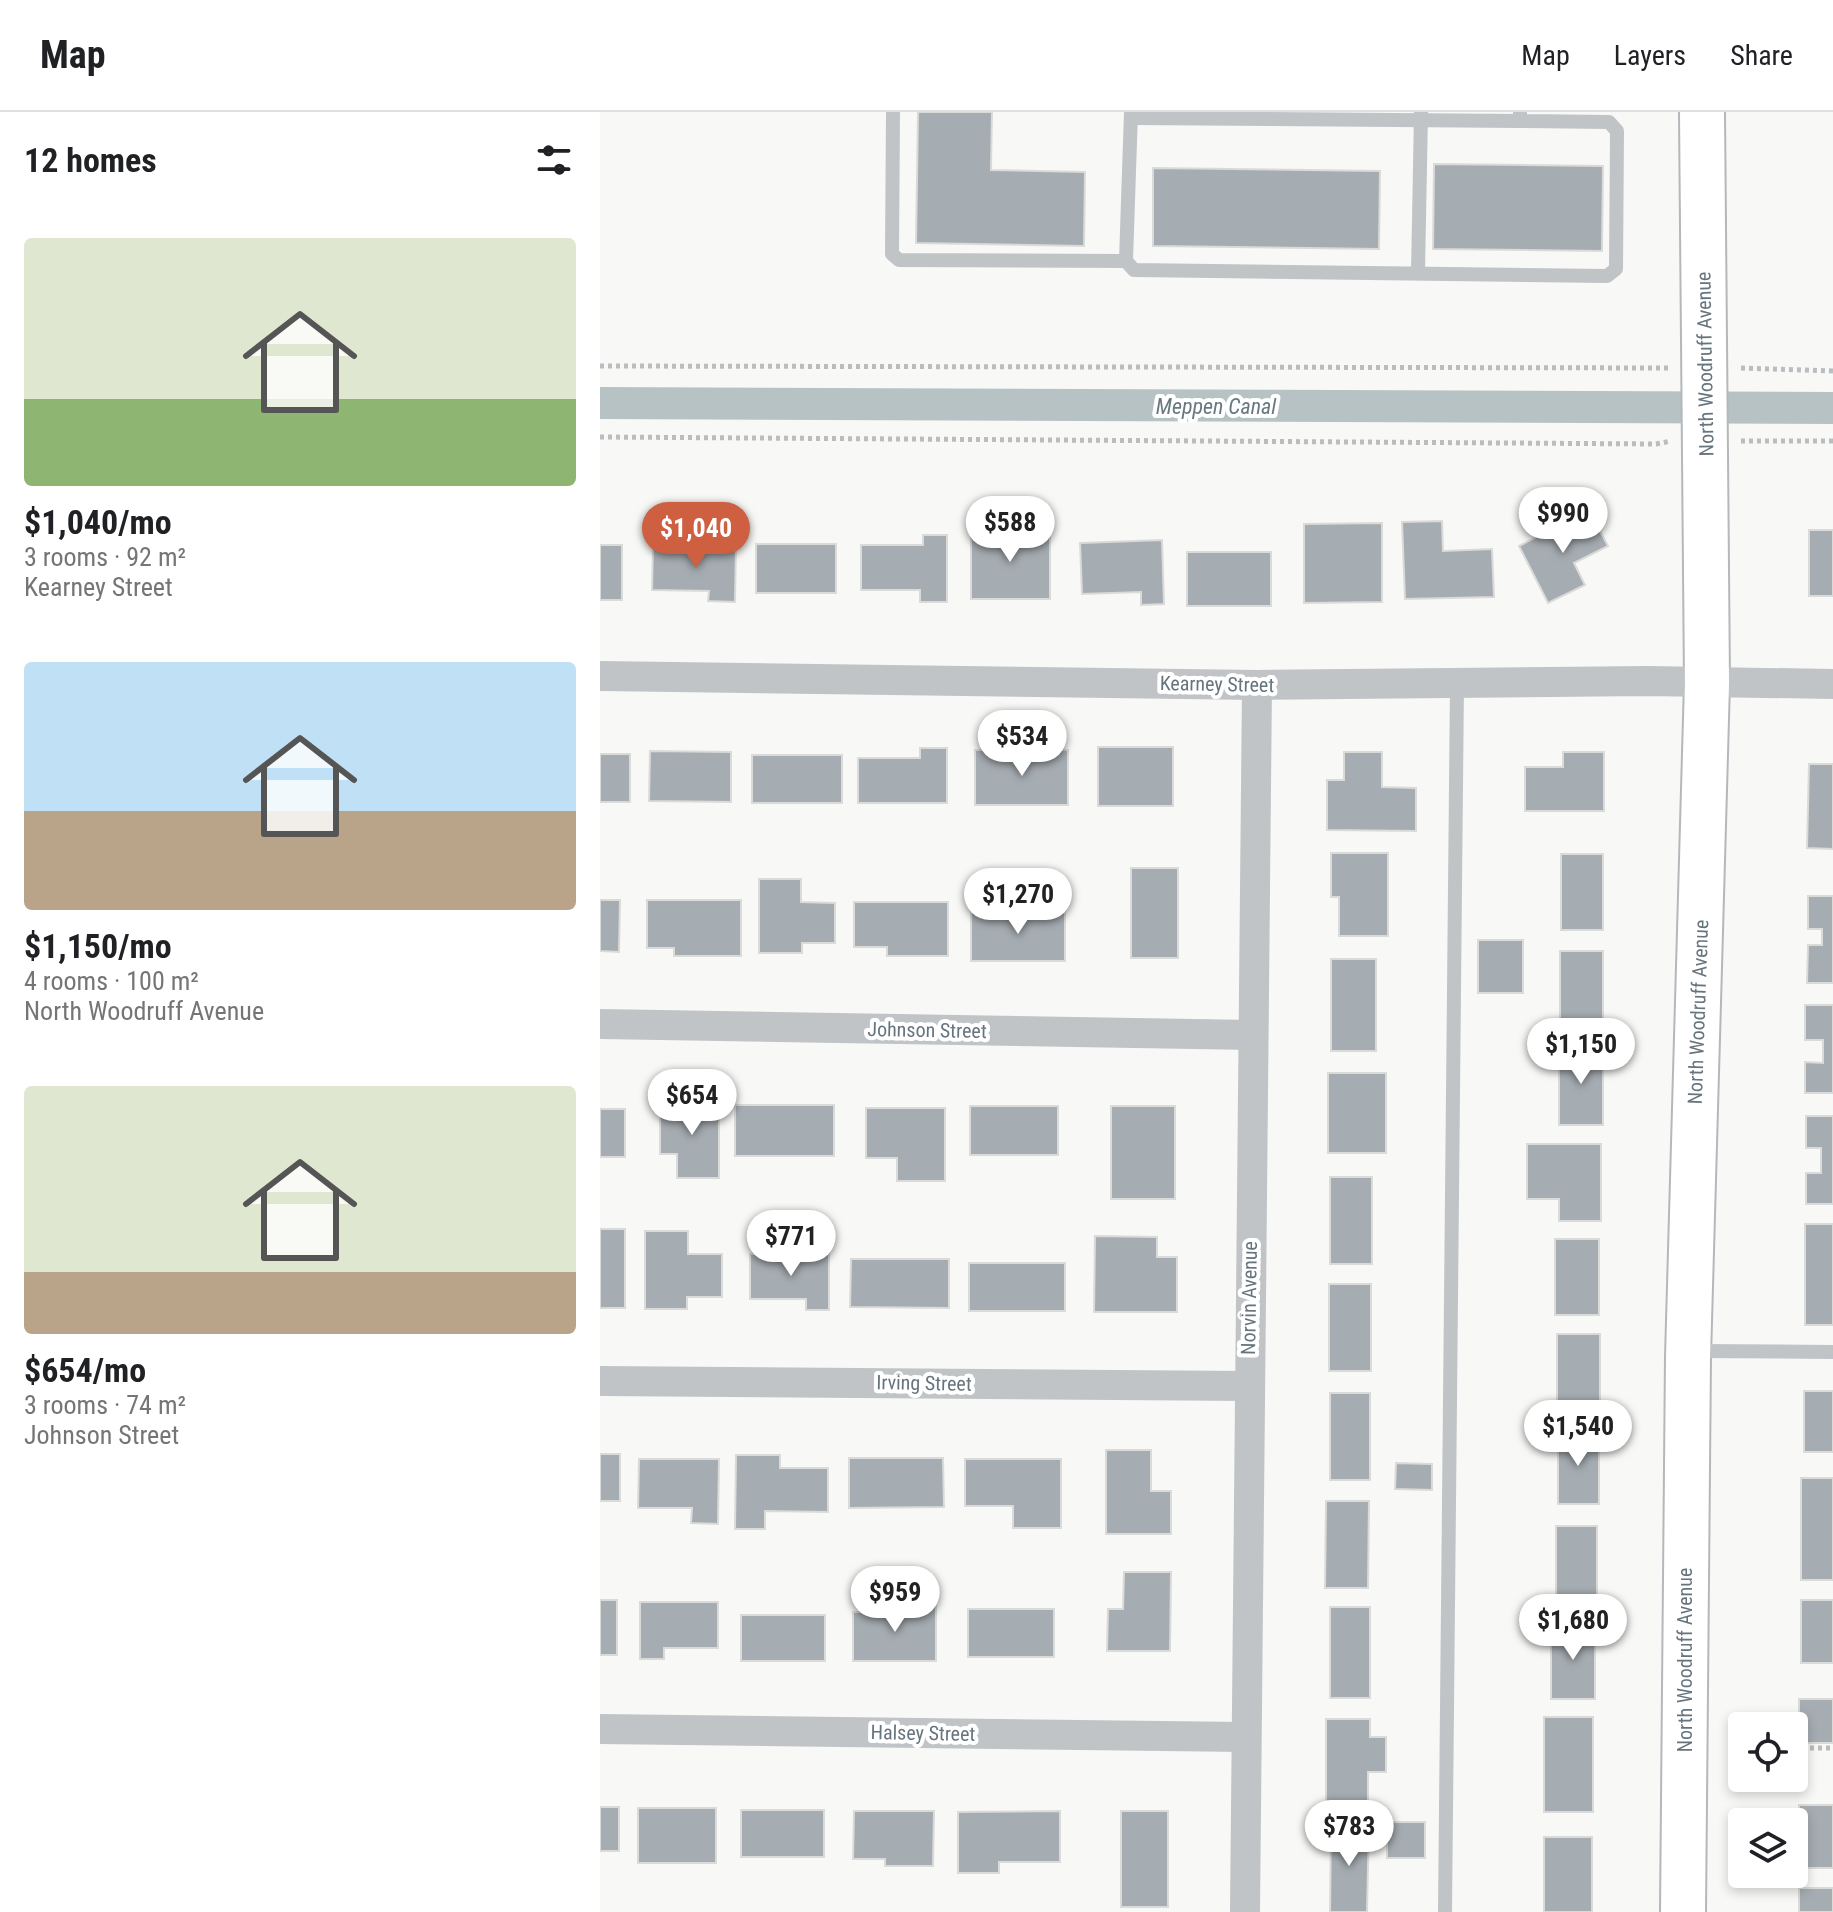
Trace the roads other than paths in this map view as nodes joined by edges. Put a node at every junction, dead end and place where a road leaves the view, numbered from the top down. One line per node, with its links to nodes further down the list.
1 (893, 112): 7 (lane)
2 (1702, 112): 11 (main road, North Woodruff Avenue)
3 (1131, 115): 4 (lane); 7 (lane)
4 (1225, 116): 5 (lane)
5 (1421, 116): 6 (lane); 8 (lane)
6 (1520, 116): 8 (lane)
7 (1126, 261): 8 (lane)
8 (1418, 272)
9 (600, 676): 13 (street, Kearney Street)
10 (1457, 683): 11 (street, Kearney Street); 13 (street, Kearney Street); 23 (lane)
11 (1707, 683): 12 (street, Kearney Street); 16 (main road, North Woodruff Avenue)
12 (1833, 684)
13 (1257, 685): 15 (street, Norvin Avenue)
14 (600, 1024): 15 (street, Johnson Street)
15 (1253, 1035): 19 (street, Norvin Avenue)
16 (1688, 1351): 17 (lane); 24 (main road, North Woodruff Avenue)
17 (1833, 1352)
18 (600, 1381): 19 (street, Irving Street)
19 (1248, 1386): 21 (street, Norvin Avenue)
20 (600, 1729): 21 (street, Halsey Street)
21 (1246, 1737): 22 (street, Norvin Avenue)
22 (1245, 1912)
23 (1445, 1912)
24 (1683, 1912)

